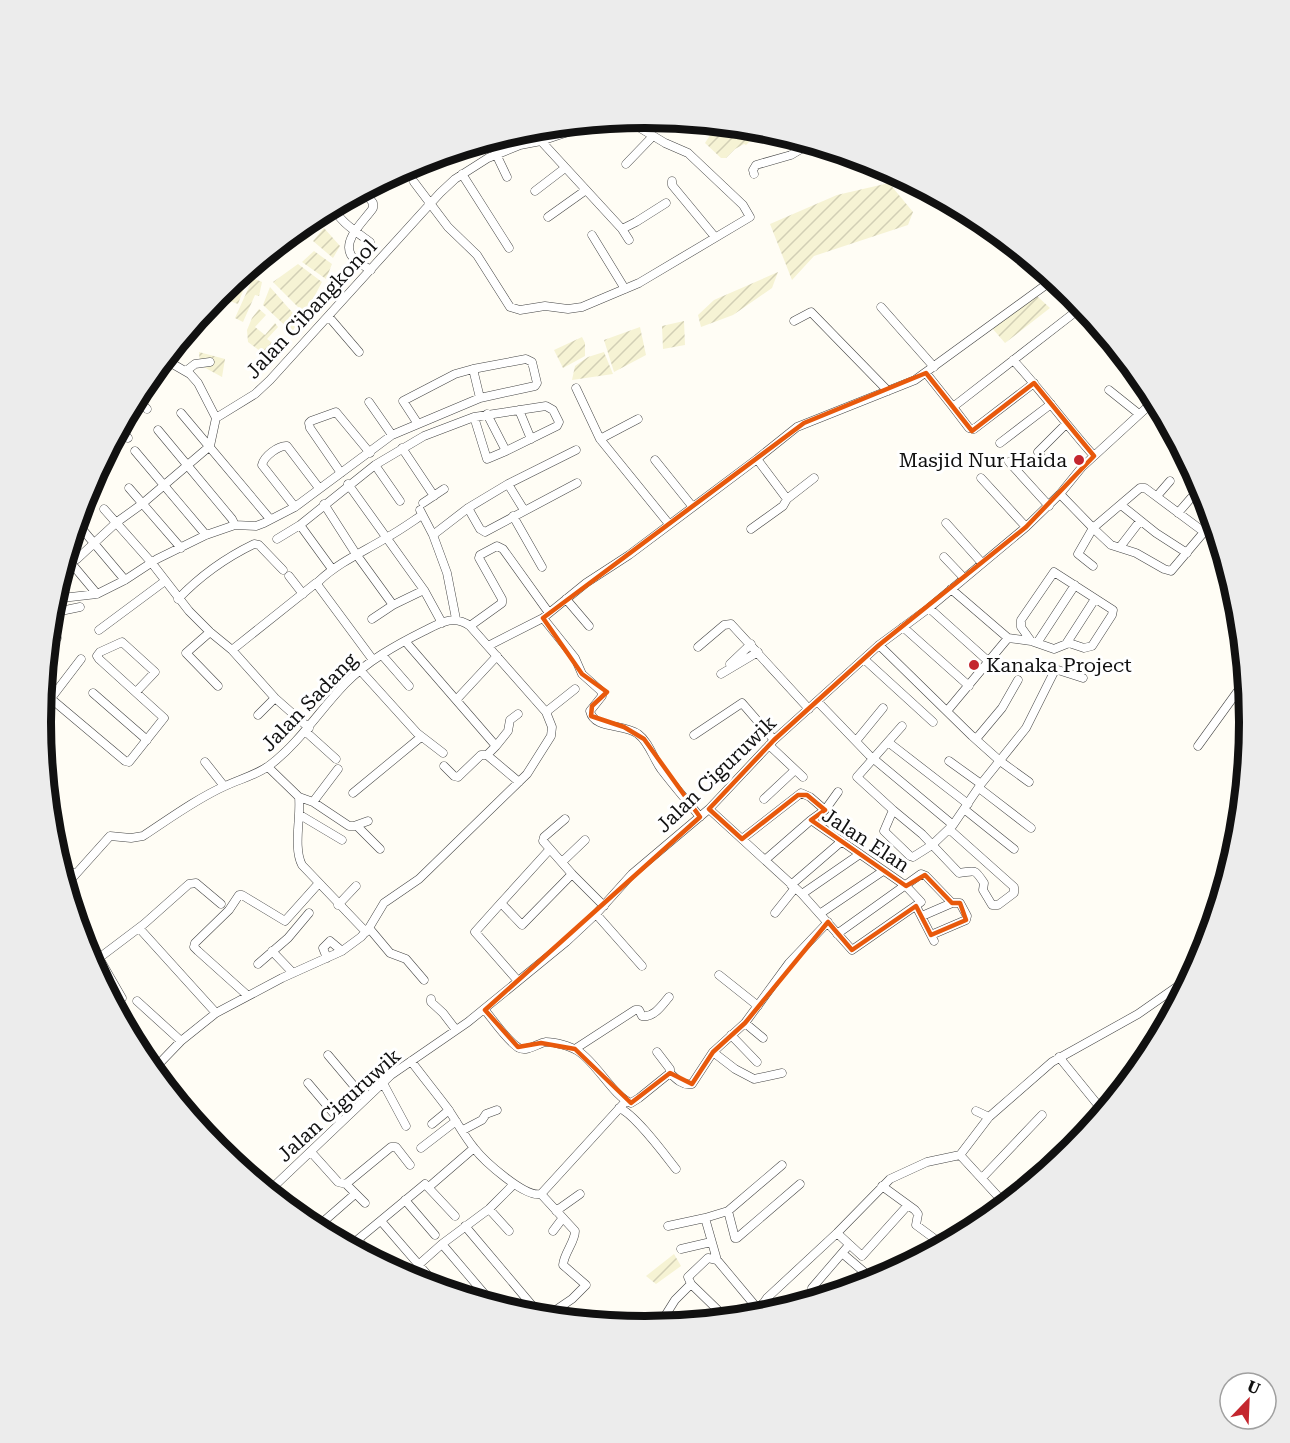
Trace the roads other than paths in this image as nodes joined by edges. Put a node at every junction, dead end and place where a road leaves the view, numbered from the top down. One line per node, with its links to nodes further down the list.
1 (640, 128): 3 (street)
2 (563, 134): 4 (street, Jalan Cibangkonol)
3 (653, 136): 7 (street); 24 (street)
4 (541, 141): 6 (street, Jalan Cibangkonol); 8 (street)
5 (801, 149): 10 (street)
6 (496, 154): 9 (street, Jalan Cibangkonol); 11 (street)
7 (626, 164)
8 (565, 168): 14 (street); 15 (street)
9 (462, 174): 18 (street, Jalan Cibangkonol); 27 (street)
10 (754, 174)
11 (507, 177)
12 (672, 181): 24 (street)
13 (414, 182): 18 (street)
14 (586, 190): 20 (street); 21 (street)
15 (535, 191)
16 (368, 196): 22 (street)
17 (666, 203): 21 (street)
18 (431, 205): 28 (street, Jalan Cibangkonol); 30 (street)
19 (337, 214): 22 (street)
20 (548, 218)
21 (622, 229): 25 (street)
22 (355, 230): 26 (street); 28 (street)
23 (592, 235): 30 (street)
24 (715, 237): 30 (street)
25 (629, 240)
26 (370, 242)
27 (508, 248)
28 (370, 270): 33 (street, Jalan Cibangkonol)
29 (1047, 284): 39 (street)
30 (626, 289)
31 (881, 307): 39 (street)
32 (1075, 312): 36 (street)
33 (329, 317): 35 (street); 58 (street, Jalan Cibangkonol)
34 (794, 321): 46 (street)
35 (360, 352)
36 (1013, 360): 43 (street); 52 (street)
37 (210, 362): 41 (street)
38 (171, 364): 41 (street)
39 (934, 367): 42 (street)
40 (473, 369): 47 (street); 47 (street); 61 (street)
41 (186, 371): 58 (street)
42 (926, 373): 46 (street); 52 (street)
43 (1034, 383): 50 (street); 52 (street)
44 (576, 388): 68 (street)
45 (1110, 390): 57 (street)
46 (888, 391): 77 (street)
47 (480, 398): 61 (street)
48 (369, 402): 65 (street)
49 (143, 404): 53 (street)
50 (1051, 404): 62 (street); 69 (street)
51 (1148, 406): 57 (street, Jalan Ciguruwik)
52 (953, 407)
53 (147, 409)
54 (519, 410): 56 (street); 67 (street); 67 (street)
55 (181, 413): 70 (street)
56 (487, 414): 59 (street); 74 (street)
57 (1139, 414): 76 (street, Jalan Ciguruwik)
58 (216, 417): 70 (street)
59 (474, 417): 71 (street); 74 (street)
60 (638, 419): 68 (street)
61 (418, 424): 65 (street)
62 (1066, 424): 76 (street); 79 (street)
63 (158, 430): 81 (street)
64 (125, 435): 66 (street)
65 (392, 435): 75 (street)
66 (128, 438)
67 (531, 438): 74 (street)
68 (600, 439): 115 (street)
69 (1000, 443)
70 (210, 446): 81 (street); 112 (street)
71 (402, 448): 82 (street); 95 (street)
72 (576, 450): 90 (street)
73 (135, 451): 88 (street)
74 (506, 451)
75 (370, 453): 83 (street); 83 (street)
76 (1094, 456): 94 (street, Jalan Ciguruwik)
77 (757, 459): 98 (street); 103 (street)
78 (655, 460): 103 (street)
79 (1043, 460)
80 (1009, 462): 104 (street)
81 (188, 464): 88 (street); 117 (street)
82 (375, 465): 89 (street); 99 (street)
83 (341, 473): 92 (street)
84 (814, 478): 98 (street)
85 (981, 478): 119 (street)
86 (1170, 481): 96 (street)
87 (578, 483): 109 (street)
88 (163, 484): 100 (street); 125 (street)
89 (348, 484): 101 (street); 127 (street)
90 (508, 484): 106 (street); 109 (street)
91 (129, 488): 100 (street)
92 (319, 488): 105 (street); 105 (street)
93 (444, 489): 95 (street)
94 (1060, 494): 104 (street, Jalan Ciguruwik); 120 (street)
95 (434, 496): 108 (street)
96 (1157, 496): 102 (street); 110 (street)
97 (1191, 498): 110 (street)
98 (787, 499): 121 (street)
99 (400, 501)
100 (142, 504): 114 (street); 131 (street)
101 (324, 504): 118 (street); 133 (street)
102 (1121, 505): 113 (street); 120 (street)
103 (692, 506): 115 (street)
104 (1048, 506): 119 (street, Jalan Ciguruwik)
105 (295, 507): 112 (street)
106 (468, 508): 111 (street); 126 (street)
107 (104, 509): 114 (street)
108 (422, 509): 126 (street); 127 (street)
109 (524, 510): 111 (street)
110 (1178, 513): 124 (street)
111 (513, 516): 140 (street)
112 (270, 519): 117 (street)
113 (1140, 521): 130 (street); 132 (street)
114 (117, 522): 129 (street); 136 (street)
115 (669, 524): 153 (street)
116 (946, 524): 137 (street)
117 (235, 525): 125 (street)
118 (300, 525): 128 (street); 141 (street)
119 (1026, 527): 137 (street, Jalan Ciguruwik)
120 (1093, 528): 130 (street); 138 (street)
121 (751, 529)
122 (1206, 529): 124 (street)
123 (83, 530): 129 (street)
124 (1204, 532): 132 (street)
125 (206, 535): 131 (street)
126 (433, 535): 161 (street)
127 (386, 538): 133 (street); 148 (street)
128 (277, 539)
129 (94, 543): 134 (street); 143 (street)
130 (1120, 547): 132 (street)
131 (180, 548): 136 (street)
132 (1187, 553)
133 (356, 554): 141 (street); 155 (street)
134 (75, 557)
135 (944, 557): 142 (street)
136 (151, 562): 143 (street); 144 (street)
137 (982, 563): 142 (street, Jalan Ciguruwik)
138 (1093, 566)
139 (71, 567): 149 (street)
140 (542, 567)
141 (332, 569): 145 (street)
142 (964, 578): 147 (street, Jalan Ciguruwik)
143 (125, 580): 149 (street)
144 (165, 581): 152 (street); 166 (street)
145 (319, 581)
146 (1075, 585): 154 (street); 170 (street); 170 (street)
147 (951, 589): 157 (street, Jalan Ciguruwik); 168 (street)
148 (424, 590): 155 (street); 162 (street)
149 (97, 594): 151 (street)
150 (303, 594): 152 (street); 176 (street); 182 (street)
151 (64, 598)
152 (178, 599): 167 (street)
153 (566, 599): 159 (street); 164 (street)
154 (1095, 599): 172 (street); 172 (street)
155 (393, 605): 160 (street)
156 (80, 607): 158 (street)
157 (929, 608): 165 (street, Jalan Ciguruwik); 183 (street)
158 (61, 611)
159 (546, 615): 163 (street); 174 (street); 243 (street)
160 (372, 619)
161 (456, 619): 162 (street, Jalan Sadang); 163 (street)
162 (442, 622): 169 (street, Jalan Sadang)
163 (470, 626): 174 (street)
164 (589, 626)
165 (903, 627): 173 (street, Jalan Ciguruwik); 189 (street)
166 (99, 630)
167 (210, 632): 176 (street); 187 (street)
168 (1008, 638): 170 (street); 183 (street)
169 (405, 641): 178 (street, Jalan Sadang); 197 (street)
170 (1034, 642): 172 (street)
171 (751, 644): 175 (street); 177 (street); 177 (street)
172 (1066, 644)
173 (879, 645): 181 (street, Jalan Ciguruwik); 201 (street)
174 (488, 646): 179 (street)
175 (698, 647)
176 (232, 650): 196 (street)
177 (758, 652): 200 (street)
178 (382, 655): 182 (street, Jalan Sadang); 188 (street)
179 (497, 656): 197 (street); 202 (street)
180 (81, 659): 194 (street)
181 (864, 659): 198 (street, Jalan Ciguruwik); 205 (street)
182 (374, 660): 184 (street, Jalan Sadang)
183 (988, 661): 189 (street)
184 (360, 670): 207 (street, Jalan Sadang); 209 (street)
185 (1083, 678): 222 (street)
186 (1018, 680): 210 (street)
187 (218, 686)
188 (409, 686)
189 (969, 686): 201 (street)
190 (575, 689): 202 (street)
191 (1238, 690): 216 (street)
192 (136, 692): 192 (street); 211 (street)
193 (93, 693): 211 (street)
194 (52, 697)
195 (51, 698): 211 (street)
196 (275, 698): 204 (street); 207 (street)
197 (457, 699): 215 (street)
198 (818, 702): 200 (street, Jalan Ciguruwik); 212 (street)
199 (883, 708): 212 (street)
200 (809, 709): 213 (street, Jalan Ciguruwik)
201 (947, 711): 210 (street)
202 (546, 712): 229 (street)
203 (518, 714): 215 (street)
204 (258, 715)
205 (933, 722)
206 (902, 726): 214 (street)
207 (307, 730): 219 (street); 225 (street, Jalan Sadang)
208 (694, 735): 213 (street)
209 (421, 737): 217 (street); 234 (street)
210 (976, 738): 222 (street)
211 (147, 740)
212 (856, 741): 220 (street)
213 (772, 742): 227 (street); 239 (street, Jalan Ciguruwik)
214 (888, 742): 220 (street); 238 (street)
215 (496, 746): 218 (street)
216 (1198, 746)
217 (443, 753)
218 (487, 755): 224 (street); 229 (street)
219 (336, 759)
220 (874, 759): 241 (street); 248 (street)
221 (949, 761): 232 (street)
222 (1000, 761): 230 (street); 232 (street)
223 (205, 762): 231 (street)
224 (444, 766)
225 (268, 767): 231 (street, Jalan Sadang); 235 (street)
226 (338, 769): 237 (street)
227 (795, 770): 228 (street); 236 (street)
228 (803, 777)
229 (519, 782): 283 (street)
230 (1029, 782)
231 (224, 786): 264 (street, Jalan Sadang)
232 (980, 786): 238 (street); 249 (street)
233 (838, 792): 240 (street)
234 (353, 793)
235 (299, 797): 237 (street); 242 (street)
236 (764, 799)
237 (313, 802): 247 (street)
238 (966, 806): 248 (street); 257 (street)
239 (709, 809): 243 (street, Jalan Ciguruwik); 250 (street)
240 (825, 810): 245 (street); 250 (street)
241 (893, 810): 254 (street); 254 (street)
242 (300, 815): 251 (street); 266 (street)
243 (700, 818): 275 (street, Jalan Ciguruwik)
244 (565, 819): 256 (street)
245 (811, 820): 253 (street, Jalan Elan); 259 (street, Jalan Elan)
246 (368, 821): 247 (street)
247 (357, 825): 255 (street)
248 (951, 827): 254 (street); 254 (street)
249 (1031, 828)
250 (742, 839): 259 (street)
251 (342, 840)
252 (585, 840): 260 (street)
253 (842, 841): 258 (street, Jalan Elan); 269 (street)
254 (932, 845)
255 (380, 849)
256 (550, 849): 260 (street); 270 (street)
257 (1014, 849)
258 (860, 854): 262 (street, Jalan Elan); 269 (street)
259 (765, 860): 269 (street)
260 (562, 862): 263 (street)
261 (70, 871): 264 (street)
262 (882, 871): 268 (street, Jalan Elan); 279 (street)
263 (572, 874): 270 (street); 275 (street)
264 (75, 875): 265 (street, Jalan Sadang)
265 (72, 878)
266 (319, 883): 274 (street); 297 (street)
267 (356, 886): 274 (street)
268 (906, 886): 271 (street); 273 (street, Jalan Elan); 284 (street)
269 (796, 889): 277 (street); 279 (street)
270 (501, 903): 295 (street)
271 (952, 903): 280 (street); 280 (street, Jalan Elan)
272 (221, 904): 282 (street)
273 (918, 904): 280 (street, Jalan Elan); 284 (street)
274 (338, 905): 283 (street)
275 (604, 906): 278 (street, Jalan Ciguruwik)
276 (309, 913): 285 (street)
277 (775, 913)
278 (596, 914): 290 (street); 295 (street, Jalan Ciguruwik)
279 (821, 914): 281 (street)
280 (922, 916)
281 (828, 922): 284 (street); 302 (street)
282 (139, 928): 287 (street); 304 (street)
283 (368, 930): 286 (street); 294 (street)
284 (837, 934)
285 (272, 951): 289 (street); 292 (street)
286 (342, 951): 288 (street); 288 (street)
287 (100, 957)
288 (327, 958): 292 (street)
289 (258, 964)
290 (642, 966)
291 (104, 967): 299 (street)
292 (293, 972): 297 (street)
293 (719, 975): 302 (street)
294 (424, 980)
295 (518, 981): 303 (street, Jalan Ciguruwik)
296 (1176, 987): 314 (street)
297 (247, 995): 304 (street)
298 (669, 997): 310 (street)
299 (122, 998)
300 (431, 999): 306 (street)
301 (137, 1001): 309 (street)
302 (758, 1006): 305 (street)
303 (485, 1010): 306 (street, Jalan Ciguruwik); 310 (street)
304 (216, 1013): 309 (street)
305 (745, 1023): 307 (street); 308 (street)
306 (456, 1030): 315 (street, Jalan Ciguruwik)
307 (731, 1035): 312 (street); 316 (street)
308 (763, 1038)
309 (181, 1041): 317 (street)
310 (575, 1049): 323 (street)
311 (657, 1052): 318 (street)
312 (713, 1052): 318 (street); 319 (street)
313 (328, 1055): 322 (street)
314 (1059, 1058): 324 (street); 330 (street)
315 (411, 1061): 321 (street, Jalan Ciguruwik); 326 (street)
316 (757, 1062)
317 (159, 1063)
318 (670, 1073): 323 (street)
319 (782, 1073)
320 (308, 1083): 332 (street)
321 (383, 1083): 322 (street, Jalan Ciguruwik); 334 (street)
322 (365, 1099): 332 (street, Jalan Ciguruwik)
323 (626, 1101): 325 (street)
324 (1098, 1105)
325 (619, 1108): 342 (street); 351 (street)
326 (449, 1110): 331 (street); 333 (street)
327 (497, 1110): 335 (street)
328 (976, 1111): 330 (street)
329 (1042, 1115): 343 (street)
330 (989, 1117): 339 (street)
331 (456, 1121): 335 (street); 336 (street)
332 (340, 1122): 338 (street, Jalan Ciguruwik)
333 (432, 1125)
334 (406, 1126)
335 (463, 1130): 337 (street)
336 (421, 1148)
337 (474, 1148): 345 (street); 348 (street)
338 (310, 1152): 344 (street); 347 (street, Jalan Ciguruwik)
339 (960, 1155): 343 (street); 349 (street)
340 (410, 1165): 344 (street)
341 (782, 1165): 358 (street)
342 (676, 1169)
343 (982, 1178): 353 (street)
344 (346, 1184): 350 (street)
345 (514, 1184): 351 (street); 357 (street)
346 (800, 1184): 358 (street)
347 (274, 1186)
348 (430, 1186)
349 (882, 1186): 356 (street); 369 (street)
350 (355, 1194): 355 (street); 363 (street)
351 (541, 1194): 359 (street)
352 (580, 1194): 359 (street)
353 (1000, 1198)
354 (405, 1200): 360 (street); 364 (street); 370 (street)
355 (365, 1203)
356 (908, 1205): 371 (street); 376 (street)
357 (489, 1209): 365 (street); 367 (street)
358 (728, 1210): 361 (street)
359 (556, 1211): 362 (street)
360 (455, 1216)
361 (705, 1218): 366 (street); 374 (street)
362 (562, 1219): 368 (street); 391 (street)
363 (324, 1221)
364 (381, 1221): 372 (street); 381 (street)
365 (465, 1226): 375 (street); 389 (street)
366 (668, 1226)
367 (509, 1231)
368 (553, 1231)
369 (837, 1233): 376 (street); 388 (street)
370 (435, 1235)
371 (935, 1239)
372 (358, 1240): 373 (street)
373 (360, 1242)
374 (711, 1242): 377 (street); 380 (street)
375 (442, 1244): 381 (street); 387 (street)
376 (849, 1245): 379 (street)
377 (696, 1246): 378 (street); 380 (street)
378 (681, 1249)
379 (842, 1253): 384 (street); 386 (street)
380 (715, 1259): 385 (street); 390 (street)
381 (418, 1266): 382 (street); 383 (street)
382 (415, 1269)
383 (424, 1272)
384 (862, 1274)
385 (691, 1284): 392 (street); 393 (street)
386 (812, 1288)
387 (485, 1293)
388 (764, 1303)
389 (531, 1304)
390 (755, 1305)
391 (558, 1309)
392 (718, 1310)
393 (666, 1315)

